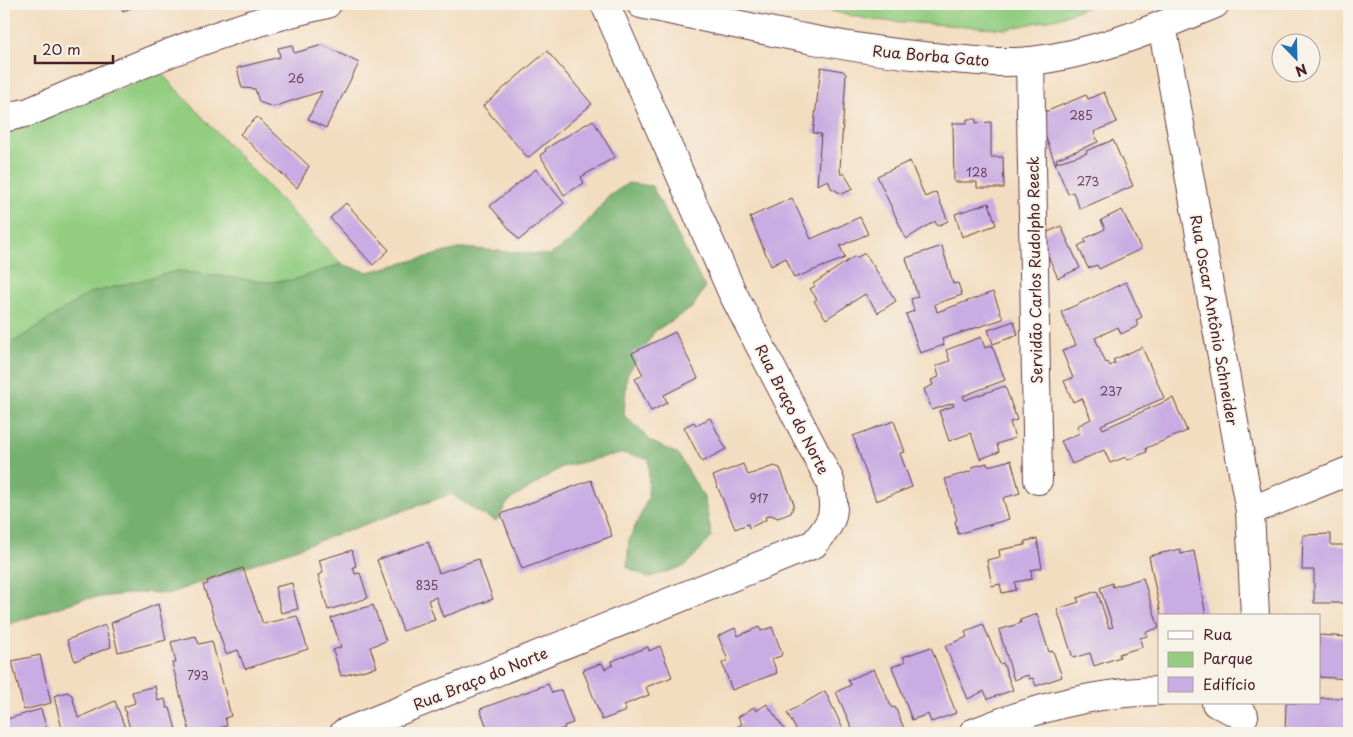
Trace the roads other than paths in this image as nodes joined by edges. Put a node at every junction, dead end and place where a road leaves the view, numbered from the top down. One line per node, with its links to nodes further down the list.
1 (327, 4): 7 (street)
2 (605, 4): 15 (street, Rua Braço do Norte)
3 (641, 4): 6 (street, Rua Borba Gato)
4 (1215, 4): 5 (street, Rua Borba Gato)
5 (1162, 25): 6 (street, Rua Borba Gato); 10 (street, Rua Oscar Antônio Schneider)
6 (1030, 61): 9 (street, Servidão Carlos Rudolpho Reeck)
7 (4, 118)
8 (1349, 471): 10 (street)
9 (1038, 480)
10 (1250, 511): 11 (street, Rua Oscar Antônio Schneider)
11 (1255, 614)
12 (1158, 691): 16 (street)
13 (1218, 704): 14 (street)
14 (1243, 717)
15 (344, 733)
16 (973, 733)

